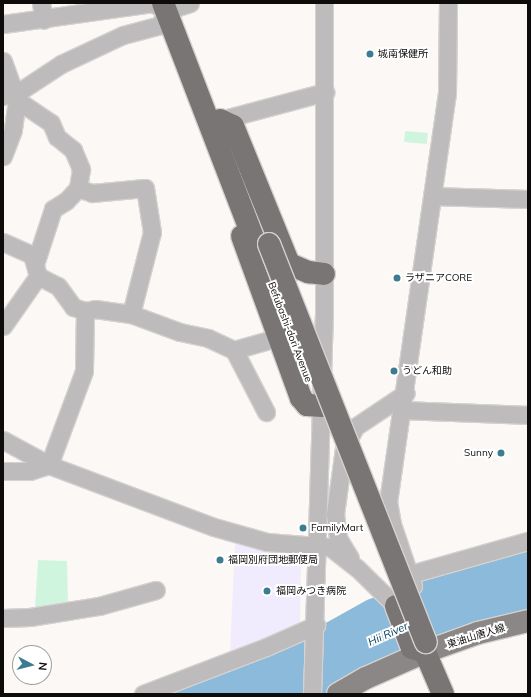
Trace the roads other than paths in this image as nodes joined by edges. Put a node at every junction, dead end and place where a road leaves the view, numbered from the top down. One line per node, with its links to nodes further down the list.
1 (41, 3): 5 (street)
2 (324, 3): 8 (street)
3 (448, 3): 14 (street)
4 (174, 5): 5 (street); 9 (street); 10 (highway, Befubashi-dori Avenue); 12 (highway, Befubashi-dori Avenue)
5 (44, 20): 6 (street)
6 (3, 24)
7 (3, 61): 9 (street)
8 (325, 92): 10 (street); 19 (street)
9 (13, 96): 11 (street); 13 (street)
10 (220, 120): 17 (highway, Befubashi-dori Avenue); 19 (highway)
11 (3, 156)
12 (229, 177): 17 (highway, Befubashi-dori Avenue); 23 (highway)
13 (78, 188): 18 (street); 21 (street)
14 (432, 196): 15 (street); 25 (street)
15 (528, 199)
16 (3, 242): 18 (street)
17 (263, 247): 38 (highway, Befubashi-dori Avenue)
18 (37, 268): 20 (street); 22 (street)
19 (324, 274): 26 (street)
20 (85, 311): 21 (street); 31 (street)
21 (131, 314): 24 (street)
22 (3, 326)
23 (280, 337): 24 (street); 26 (highway)
24 (234, 350): 28 (street)
25 (406, 393): 27 (street); 35 (street)
26 (322, 406): 34 (street)
27 (403, 410): 29 (street); 36 (street)
28 (266, 412)
29 (528, 415)
30 (3, 440): 31 (street)
31 (49, 465): 32 (street); 34 (street)
32 (3, 471)
33 (528, 541): 36 (street)
34 (318, 546): 35 (street); 41 (street)
35 (356, 568): 38 (street)
36 (412, 577): 38 (street)
37 (156, 590): 39 (street)
38 (405, 608): 42 (highway, Befubashi-dori Avenue)
39 (3, 618)
40 (528, 621): 42 (main road, 東油山唐人線)
41 (316, 626): 43 (street); 44 (street)
42 (421, 648): 45 (main road, 東油山唐人線); 46 (highway, Befubashi-dori Avenue)
43 (143, 694)
44 (312, 694)
45 (338, 694)
46 (442, 694)

